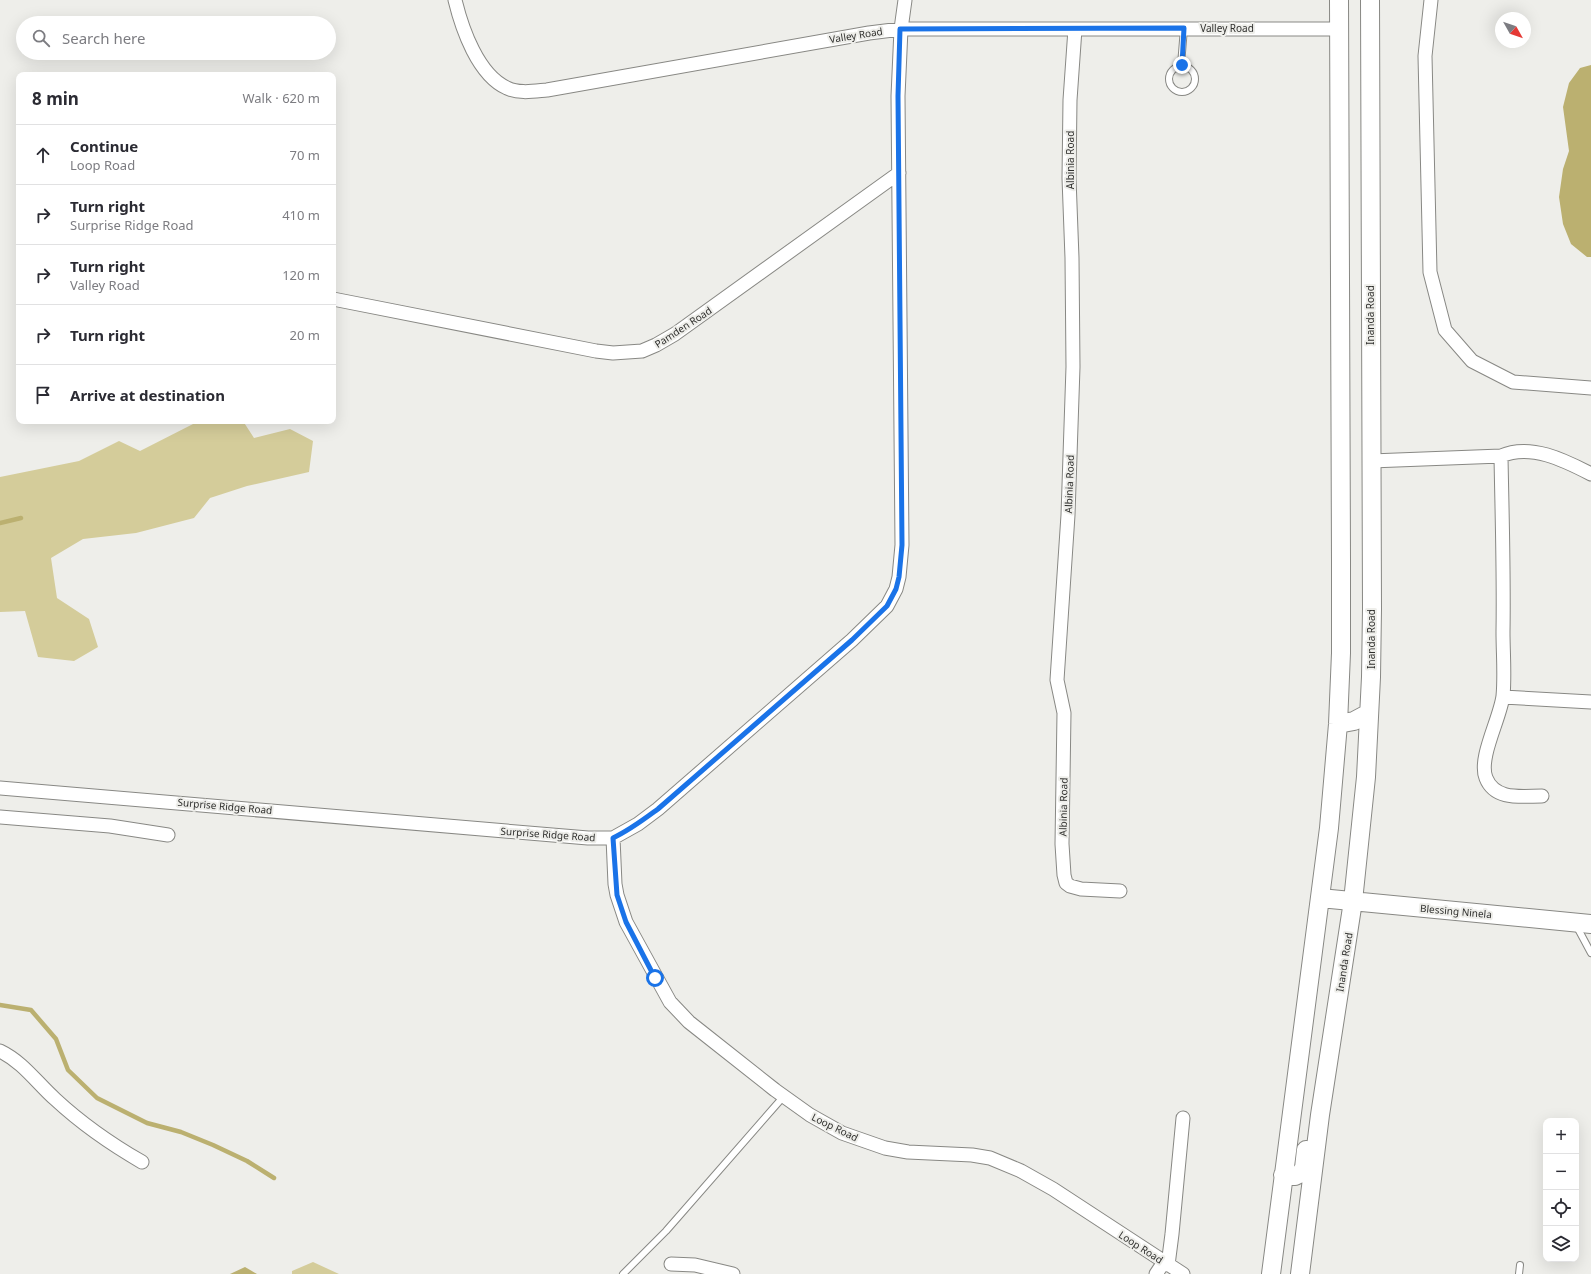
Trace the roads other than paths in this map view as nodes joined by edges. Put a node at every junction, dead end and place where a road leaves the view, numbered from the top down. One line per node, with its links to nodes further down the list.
1 (455, 0): 7 (street, Valley Road)
2 (904, 0): 7 (street, Surprise Ridge Road)
3 (1339, 0): 9 (main road)
4 (1370, 0): 15 (main road, Inanda Road)
5 (1431, 0): 13 (street)
6 (1184, 28): 8 (street, Valley Road); 9 (street, Valley Road); 10 (lane)
7 (900, 29): 8 (street, Valley Road); 11 (street, Surprise Ridge Road)
8 (1075, 29): 26 (street, Albinia Road)
9 (1339, 29): 20 (main road)
10 (1182, 65): 10 (lane)
11 (899, 173): 12 (street, Pamden Road); 25 (street, Surprise Ridge Road)
12 (336, 300)
13 (1591, 388)
14 (1501, 456): 15 (street); 16 (street); 17 (street)
15 (1371, 461): 19 (main road, Inanda Road)
16 (1591, 474)
17 (1503, 697): 18 (street); 22 (street)
18 (1591, 702)
19 (1369, 713): 20 (main road); 28 (main road, Inanda Road)
20 (1338, 724): 27 (main road)
21 (0, 788): 25 (street, Surprise Ridge Road)
22 (1542, 796)
23 (0, 817): 24 (street)
24 (168, 835)
25 (613, 838): 32 (street, Loop Road)
26 (1120, 891)
27 (1320, 898): 28 (main road, Blessing Ninela); 36 (main road)
28 (1353, 902): 29 (main road, Blessing Ninela); 33 (main road, Inanda Road)
29 (1583, 923): 30 (lane)
30 (1591, 953)
31 (0, 1051): 35 (street)
32 (784, 1096): 38 (street, Loop Road); 40 (lane)
33 (1320, 1115): 36 (main road); 45 (main road, Inanda Road)
34 (1183, 1118): 38 (street)
35 (142, 1162)
36 (1283, 1175): 44 (main road)
37 (670, 1264): 41 (street)
38 (1166, 1264): 42 (street); 43 (street, Loop Road)
39 (1520, 1265): 46 (lane)
40 (623, 1274)
41 (733, 1274)
42 (1156, 1274)
43 (1183, 1274)
44 (1271, 1274)
45 (1300, 1274)
46 (1519, 1274)

